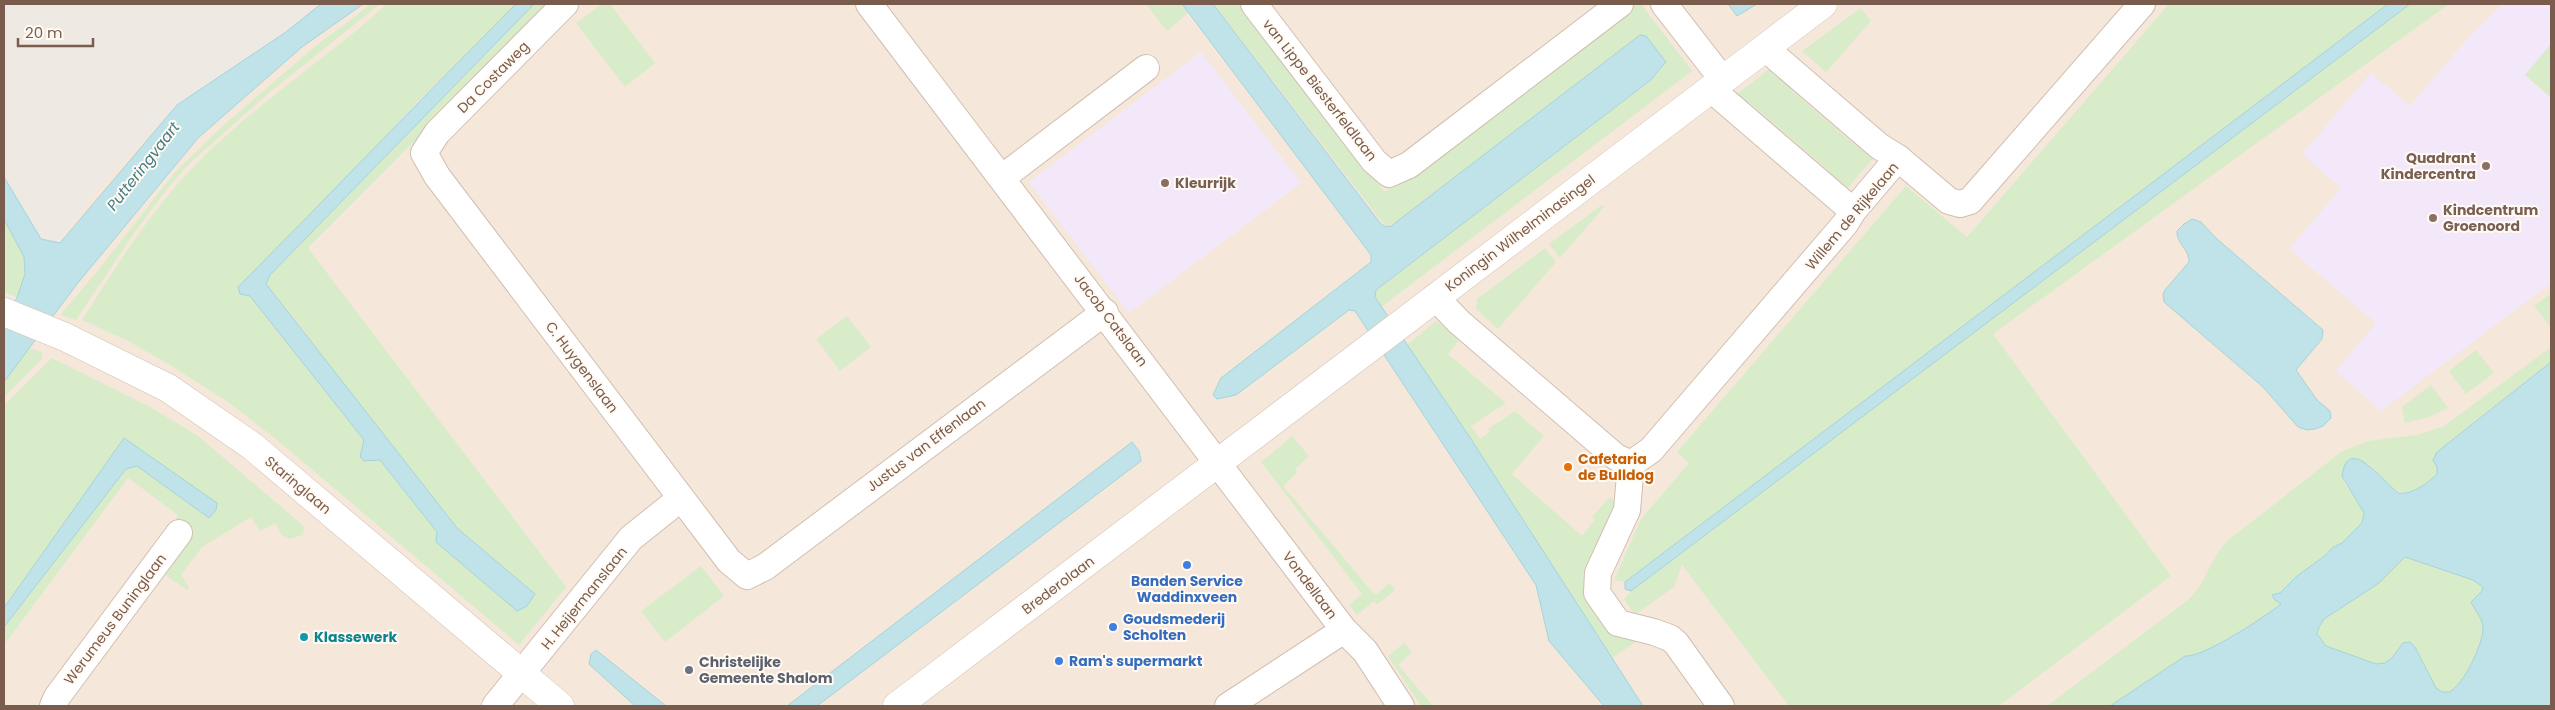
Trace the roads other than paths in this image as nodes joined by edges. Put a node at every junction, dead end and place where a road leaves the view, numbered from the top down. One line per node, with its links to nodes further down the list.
1 (565, 4): 11 (street, Da Costaweg)
2 (869, 4): 13 (street, Jacob Catslaan)
3 (1254, 4): 4 (street, van Lippe Biesterfeldlaan)
4 (1620, 4)
5 (1822, 4): 8 (street, Koningin Wilhelminasingel)
6 (2142, 4): 12 (street, Willem de Rijkelaan)
7 (1674, 7): 10 (street)
8 (1765, 48): 10 (street, Koningin Wilhelminasingel); 12 (street)
9 (1146, 68): 13 (street)
10 (1716, 84): 14 (street); 15 (street, Koningin Wilhelminasingel)
11 (424, 153): 20 (street, C. Huygenslaan)
12 (1898, 158): 14 (street, Willem de Rijkelaan)
13 (1002, 177): 17 (street, Jacob Catslaan)
14 (1853, 211): 19 (street, Willem de Rijkelaan)
15 (1435, 297): 18 (street, Koningin Wilhelminasingel); 19 (street)
16 (4, 312): 24 (street, Staringlaan)
17 (1104, 312): 18 (street, Jacob Catslaan); 22 (street, Justus van Effenlaan)
18 (1219, 463): 23 (street, Vondellaan); 28 (street, Brederolaan)
19 (1632, 464): 31 (street)
20 (681, 498): 22 (street, C. Huygenslaan); 24 (street, H. Heijermanslaan)
21 (179, 533): 25 (street, Werumeus Buninglaan)
22 (747, 576)
23 (1344, 630): 29 (street); 30 (street, Vondellaan)
24 (522, 674): 26 (street, H. Heijermanslaan); 27 (street, Staringlaan)
25 (53, 706)
26 (494, 706)
27 (560, 706)
28 (897, 706)
29 (1228, 706)
30 (1401, 706)
31 (1721, 706)

